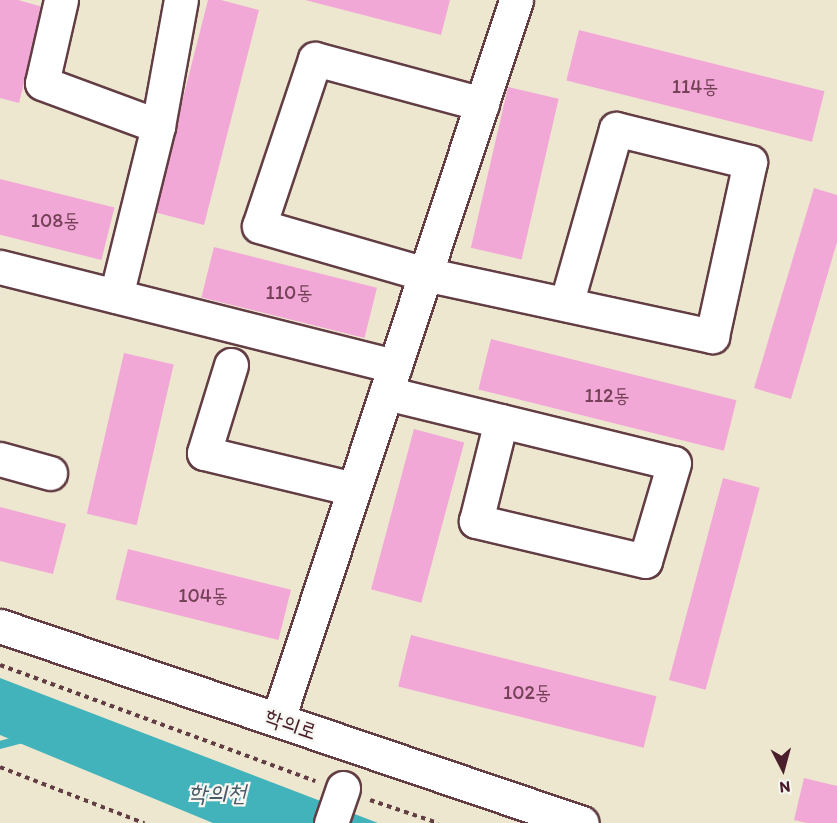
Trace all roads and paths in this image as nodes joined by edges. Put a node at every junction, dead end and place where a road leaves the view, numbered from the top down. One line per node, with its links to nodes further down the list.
1 (61, 0): 5 (street)
2 (181, 0): 5 (street)
3 (516, 0): 4 (street)
4 (482, 104): 7 (street); 7 (street)
5 (158, 126): 8 (street)
6 (0, 267): 8 (street)
7 (425, 274): 9 (street); 11 (street)
8 (116, 296): 11 (street)
9 (566, 304): 9 (street)
10 (231, 364): 15 (street)
11 (390, 379): 12 (street); 15 (street)
12 (501, 421): 12 (street)
13 (0, 459): 14 (street)
14 (50, 473)
15 (354, 489): 18 (street)
16 (0, 626): 18 (street, 학의로)
17 (0, 665): 21 (path)
18 (278, 719): 19 (street, 학의로)
19 (357, 746): 21 (street); 25 (street, 학의로)
20 (0, 767): 22 (path)
21 (342, 789): 23 (street, bridge); 24 (path)
22 (144, 823)
23 (331, 823)
24 (438, 823)
25 (582, 823)

